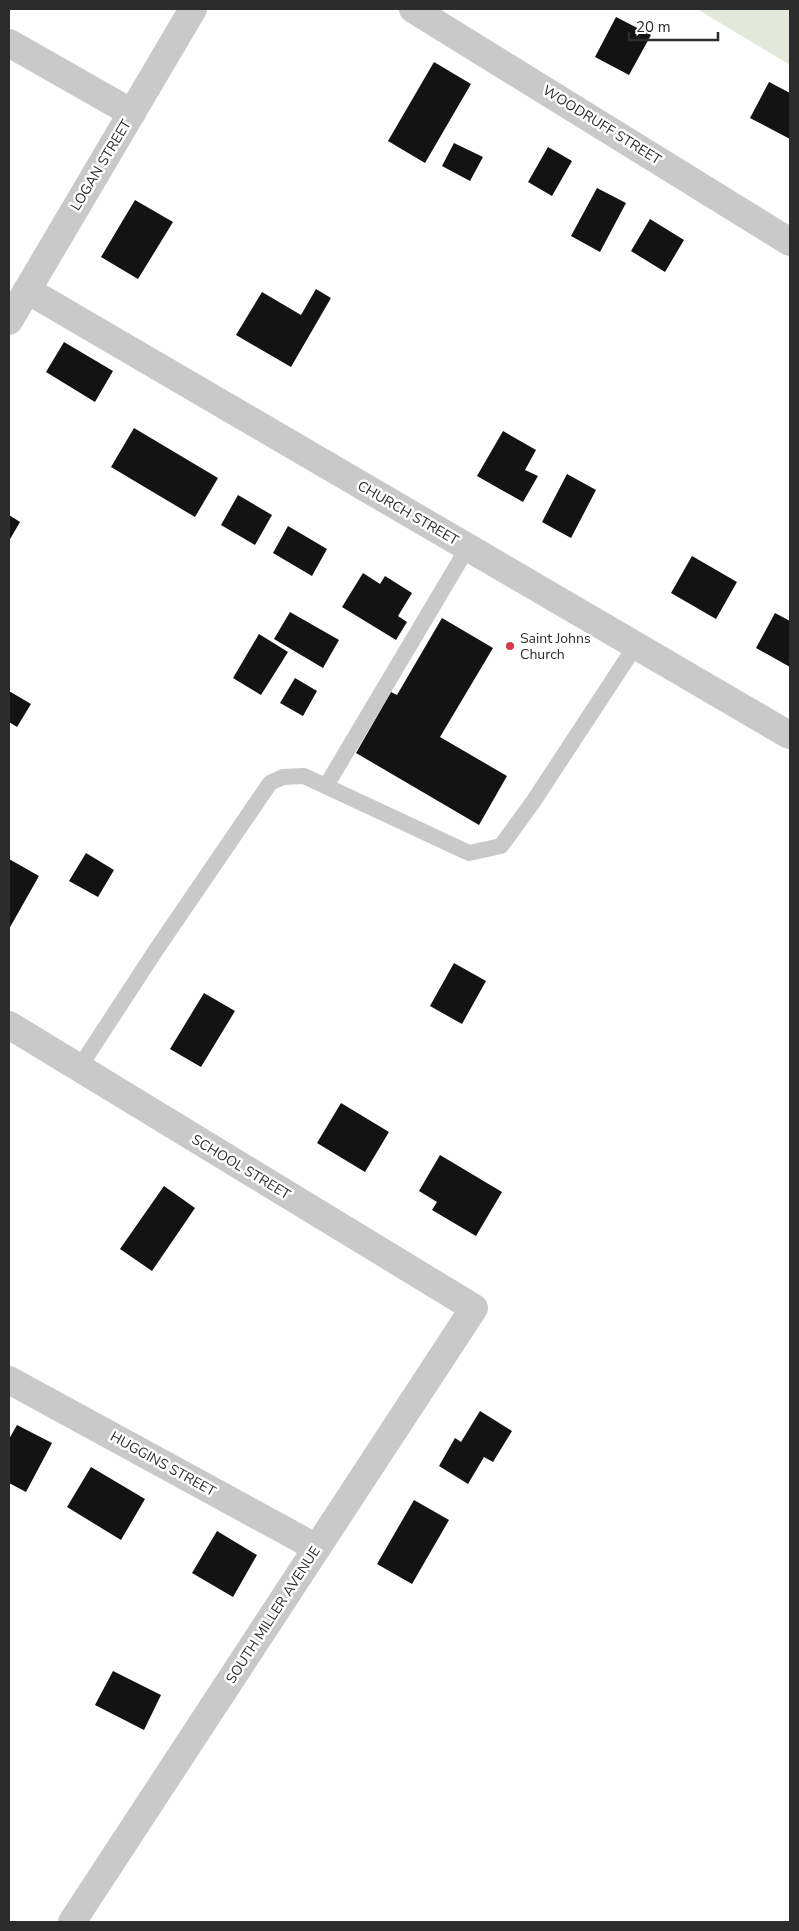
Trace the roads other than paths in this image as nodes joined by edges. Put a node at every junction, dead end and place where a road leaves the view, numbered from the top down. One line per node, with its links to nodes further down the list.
1 (193, 9): 4 (street, LOGAN STREET)
2 (413, 9): 5 (street, WOODRUFF STREET)
3 (9, 43): 4 (street)
4 (132, 113): 6 (street, LOGAN STREET)
5 (790, 242)
6 (27, 290): 7 (street, LOGAN STREET); 8 (street, CHURCH STREET)
7 (9, 321)
8 (468, 547): 9 (street, CHURCH STREET); 11 (lane)
9 (636, 645): 10 (street, CHURCH STREET); 11 (lane)
10 (789, 735)
11 (326, 786): 13 (lane)
12 (9, 1026): 13 (street, SCHOOL STREET)
13 (78, 1068): 14 (street, SCHOOL STREET)
14 (474, 1308): 16 (street, SOUTH MILLER AVENUE)
15 (9, 1380): 16 (street, HUGGINS STREET)
16 (317, 1548): 17 (street, SOUTH MILLER AVENUE)
17 (72, 1922)

